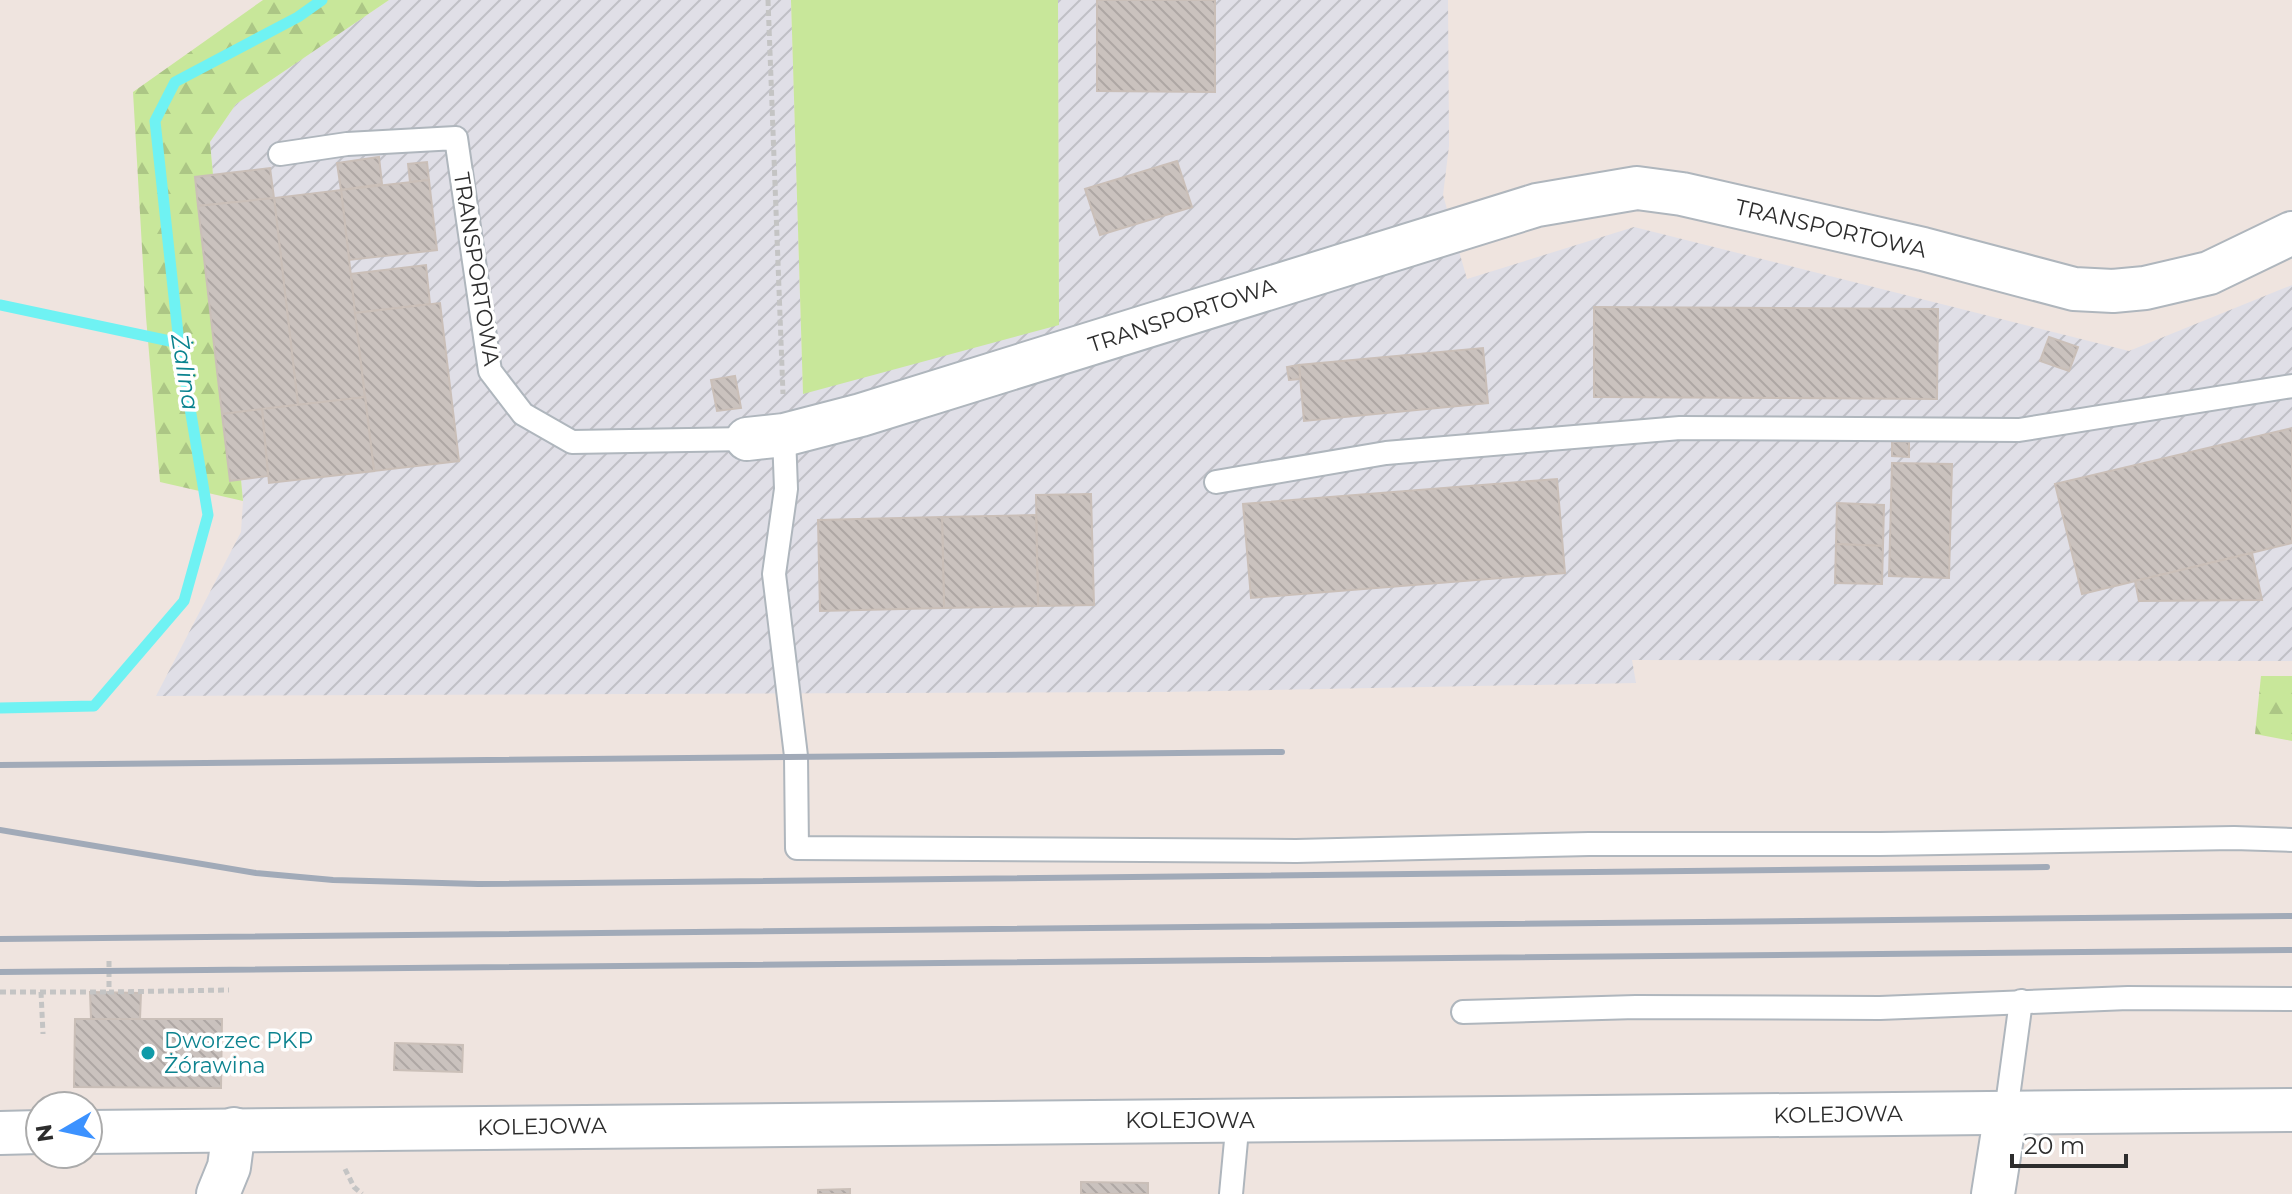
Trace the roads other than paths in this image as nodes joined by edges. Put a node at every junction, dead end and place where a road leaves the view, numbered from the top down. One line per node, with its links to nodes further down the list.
1 (280, 154): 4 (lane, TRANSPORTOWA)
2 (2292, 233): 4 (street, TRANSPORTOWA)
3 (2292, 386): 5 (lane)
4 (766, 437): 6 (lane)
5 (1216, 482)
6 (2292, 840)
7 (2292, 999): 8 (lane)
8 (2021, 1001): 9 (lane); 11 (lane)
9 (1463, 1012)
10 (2292, 1110): 11 (street, KOLEJOWA)
11 (2006, 1112): 12 (street, KOLEJOWA); 19 (street)
12 (1238, 1119): 13 (street, KOLEJOWA); 18 (lane)
13 (234, 1129): 15 (street, KOLEJOWA); 17 (street)
14 (24, 1132): 16 (street)
15 (104, 1132)
16 (0, 1133)
17 (218, 1194)
18 (1231, 1194)
19 (1993, 1194)

